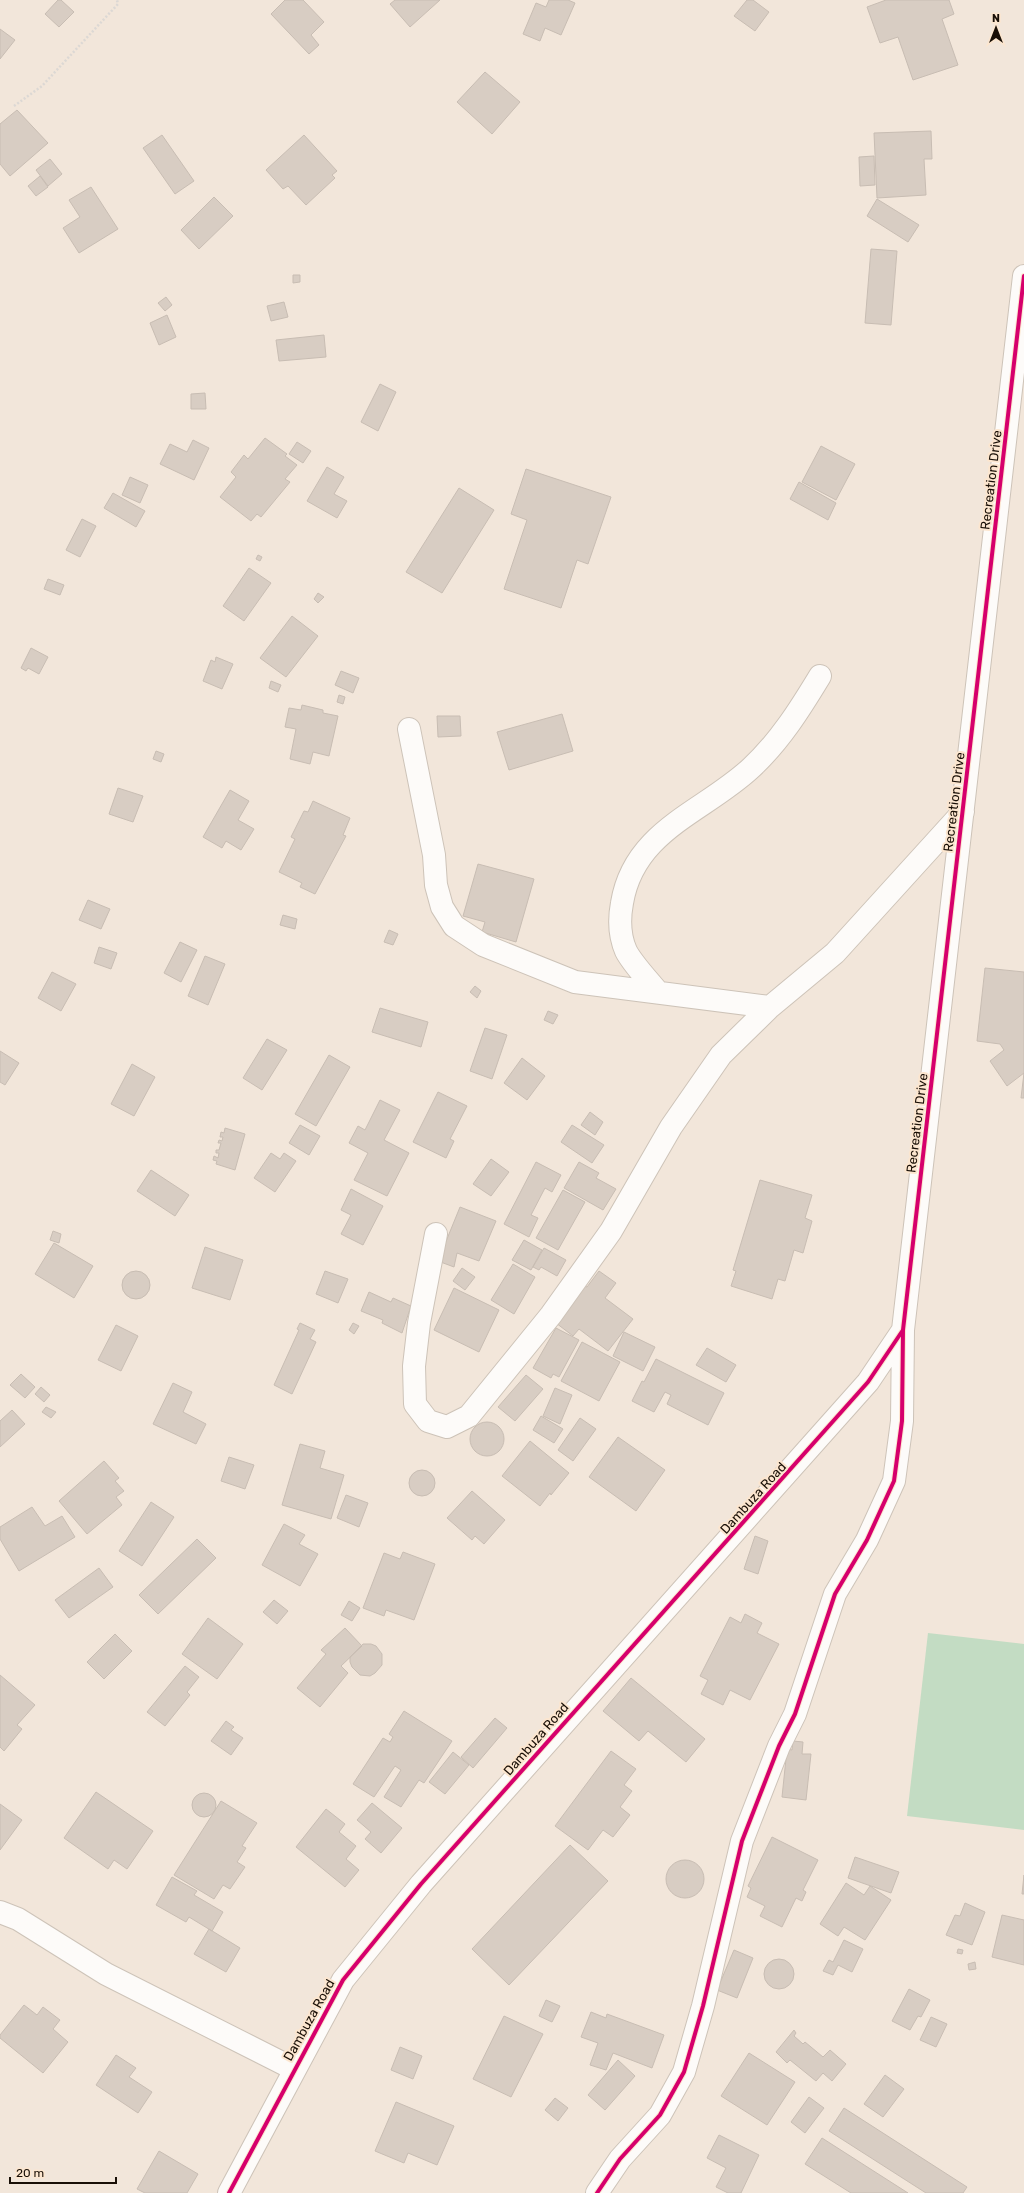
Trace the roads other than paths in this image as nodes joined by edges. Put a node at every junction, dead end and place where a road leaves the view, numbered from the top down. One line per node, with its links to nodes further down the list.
1 (1024, 276): 4 (street, Recreation Drive)
2 (820, 676): 5 (street)
3 (409, 729): 5 (street)
4 (963, 812): 6 (street); 8 (street, Recreation Drive)
5 (657, 991): 6 (street)
6 (770, 1007): 7 (street)
7 (436, 1234)
8 (903, 1330): 10 (street, Dambuza Road); 12 (street, Recreation Drive)
9 (0, 1912): 10 (street)
10 (294, 2069): 11 (street, Dambuza Road)
11 (229, 2193)
12 (597, 2193)

